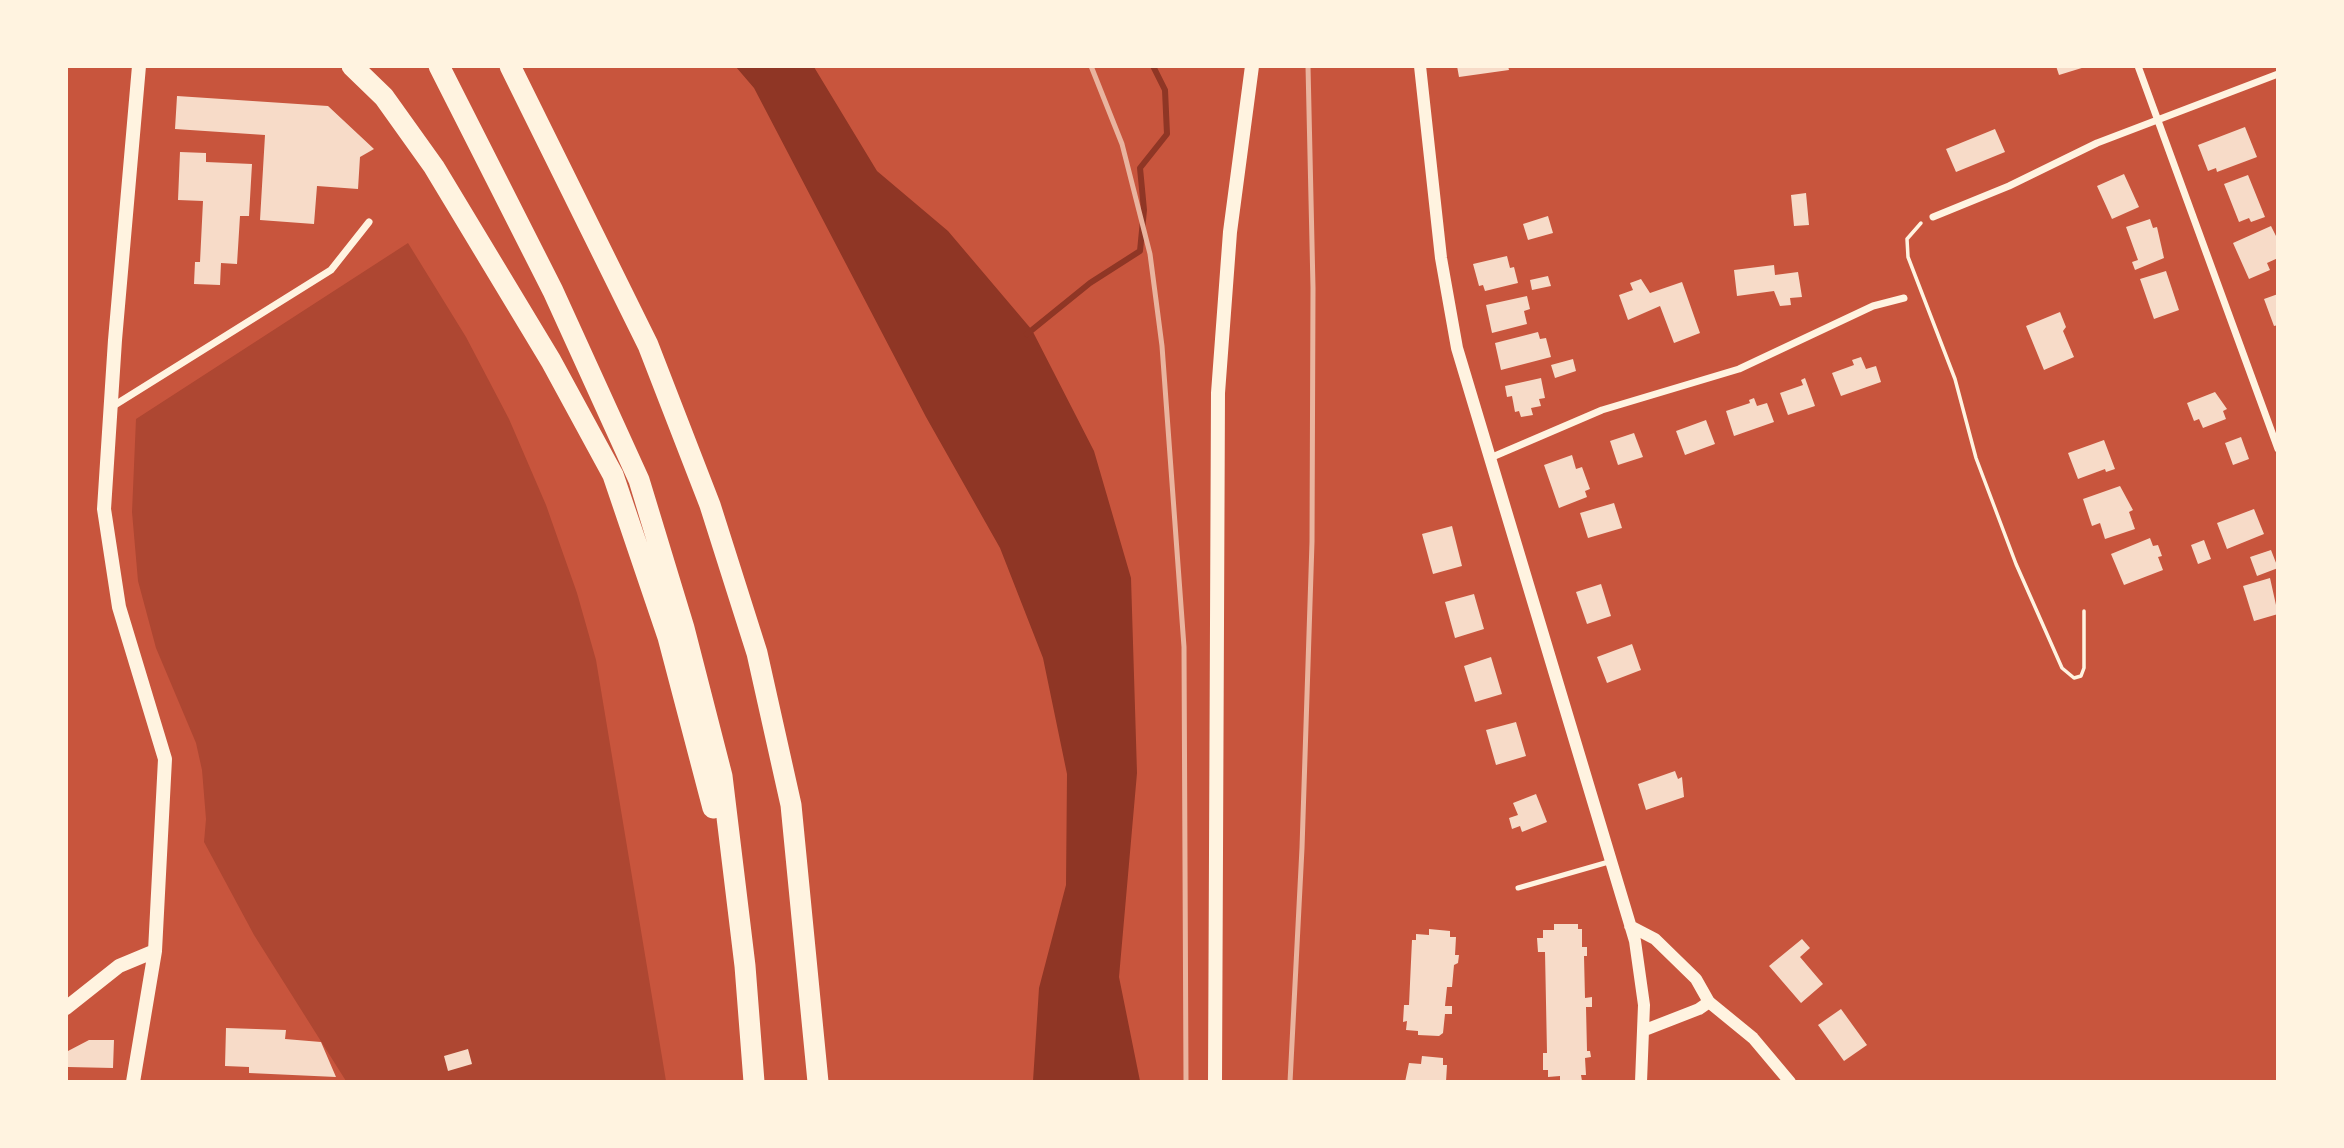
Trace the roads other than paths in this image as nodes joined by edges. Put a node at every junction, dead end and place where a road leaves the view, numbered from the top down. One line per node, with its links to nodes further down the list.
1 (139, 66): 13 (main road)
2 (352, 66): 20 (highway)
3 (439, 66): 20 (highway)
4 (510, 66): 26 (highway)
5 (1252, 66): 27 (main road)
6 (1420, 66): 15 (street)
7 (2138, 66): 9 (street)
8 (2277, 75): 9 (street)
9 (2156, 120): 10 (street); 14 (street)
10 (1933, 217)
11 (369, 222): 13 (street)
12 (1904, 298): 15 (street)
13 (110, 409): 19 (main road)
14 (2277, 449)
15 (1489, 458): 16 (street)
16 (1612, 861): 17 (lane); 18 (street)
17 (1518, 888)
18 (1630, 926): 21 (street); 23 (street)
19 (155, 951): 22 (main road); 24 (main road)
20 (745, 966): 25 (highway)
21 (1709, 1002): 23 (street); 29 (street)
22 (66, 1008)
23 (1645, 1030): 28 (street)
24 (133, 1082)
25 (754, 1082)
26 (818, 1082)
27 (1215, 1082)
28 (1641, 1082)
29 (1790, 1082)

